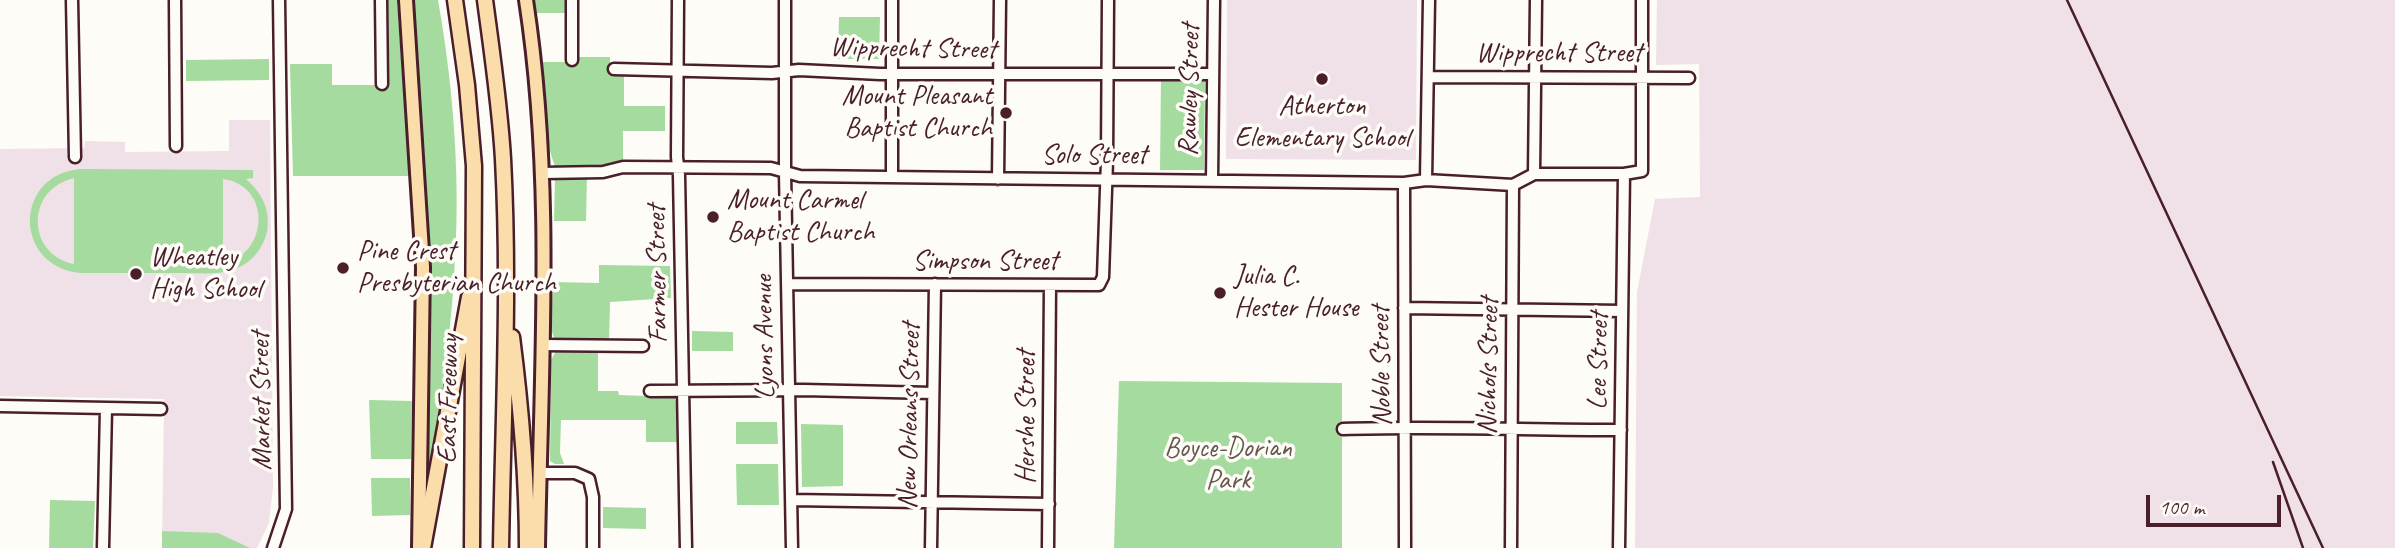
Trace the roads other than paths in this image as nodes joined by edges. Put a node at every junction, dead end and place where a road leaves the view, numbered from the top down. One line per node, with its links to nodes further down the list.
1 (72, 0): 35 (street)
2 (176, 0): 34 (street)
3 (279, 0): 74 (street, Market Street)
4 (381, 0): 33 (street)
5 (405, 0): 75 (main road)
6 (449, 0): 20 (highway)
7 (455, 0): 20 (highway, East Freeway)
8 (485, 0): 49 (highway, East Freeway)
9 (526, 0): 37 (main road)
10 (572, 0): 21 (street)
11 (678, 0): 23 (street, Farmer Street)
12 (785, 0): 24 (street, Lyons Avenue)
13 (892, 0): 26 (street)
14 (1000, 0): 27 (street)
15 (1108, 0): 25 (street)
16 (1213, 0): 28 (street, Rawley Street)
17 (1429, 0): 29 (street)
18 (1536, 0): 30 (street)
19 (1642, 0): 31 (street)
20 (458, 16): 48 (highway, East Freeway)
21 (572, 60)
22 (614, 69): 23 (street, Wipprecht Street)
23 (677, 70): 24 (street, Wipprecht Street); 36 (street, Farmer Street)
24 (784, 70): 26 (street, Wipprecht Street); 38 (street, Lyons Avenue)
25 (1107, 73): 27 (street, Wipprecht Street); 28 (street, Wipprecht Street); 43 (street)
26 (892, 74): 27 (street, Wipprecht Street); 41 (street)
27 (1000, 74): 42 (street)
28 (1212, 74): 44 (street, Rawley Street)
29 (1429, 77): 30 (street, Wipprecht Street); 45 (street)
30 (1536, 77): 31 (street, Wipprecht Street); 39 (street)
31 (1642, 77): 32 (street, Wipprecht Street); 40 (street)
32 (1689, 78)
33 (382, 84)
34 (176, 146)
35 (75, 158)
36 (678, 168): 37 (street, Solo Street); 38 (street, Solo Street); 60 (street, Farmer Street)
37 (543, 173): 56 (main road)
38 (785, 173): 41 (street, Solo Street); 50 (street, Lyons Avenue)
39 (1534, 174): 40 (street); 47 (street)
40 (1624, 174): 55 (street, Lee Street)
41 (892, 177): 42 (street, Solo Street)
42 (998, 179): 43 (street, Solo Street)
43 (1107, 179): 44 (street, Solo Street); 52 (street, Simpson Street)
44 (1212, 180): 46 (street, Solo Street)
45 (1426, 180): 46 (street, Solo Street); 47 (street, Solo Street)
46 (1404, 183): 53 (street, Noble Street)
47 (1513, 185): 54 (street, Nichols Street)
48 (475, 268): 75 (highway); 76 (highway, East Freeway)
49 (505, 276): 77 (highway, East Freeway); 78 (highway)
50 (787, 284): 51 (street, Simpson Street); 58 (street, Lyons Avenue)
51 (934, 284): 52 (street, Simpson Street); 61 (street, New Orleans Street)
52 (1050, 285): 72 (street, Hershe Street)
53 (1404, 308): 54 (street); 65 (street, Noble Street)
54 (1513, 310): 55 (street); 68 (street, Nichols Street)
55 (1622, 311): 67 (street, Lee Street)
56 (543, 345): 57 (street); 69 (main road)
57 (643, 346)
58 (789, 390): 60 (street); 61 (street); 70 (street, Lyons Avenue)
59 (650, 391): 60 (street)
60 (683, 391): 81 (street, Farmer Street)
61 (933, 393): 71 (street, New Orleans Street)
62 (0, 406): 63 (street)
63 (106, 409): 64 (street); 73 (street)
64 (161, 409)
65 (1405, 426): 66 (street); 68 (street); 85 (street, Noble Street)
66 (1343, 429)
67 (1621, 429): 68 (street); 87 (street, Lee Street)
68 (1511, 430): 86 (street, Nichols Street)
69 (539, 473): 79 (main road); 80 (street)
70 (791, 500): 71 (street); 82 (street, Lyons Avenue)
71 (932, 502): 72 (street); 83 (street, New Orleans Street)
72 (1049, 504): 84 (street, Hershe Street)
73 (103, 548)
74 (273, 548)
75 (421, 548)
76 (472, 548)
77 (501, 548)
78 (527, 548)
79 (538, 548)
80 (593, 548)
81 (686, 548)
82 (792, 548)
83 (931, 548)
84 (1048, 548)
85 (1405, 548)
86 (1511, 548)
87 (1619, 548)

